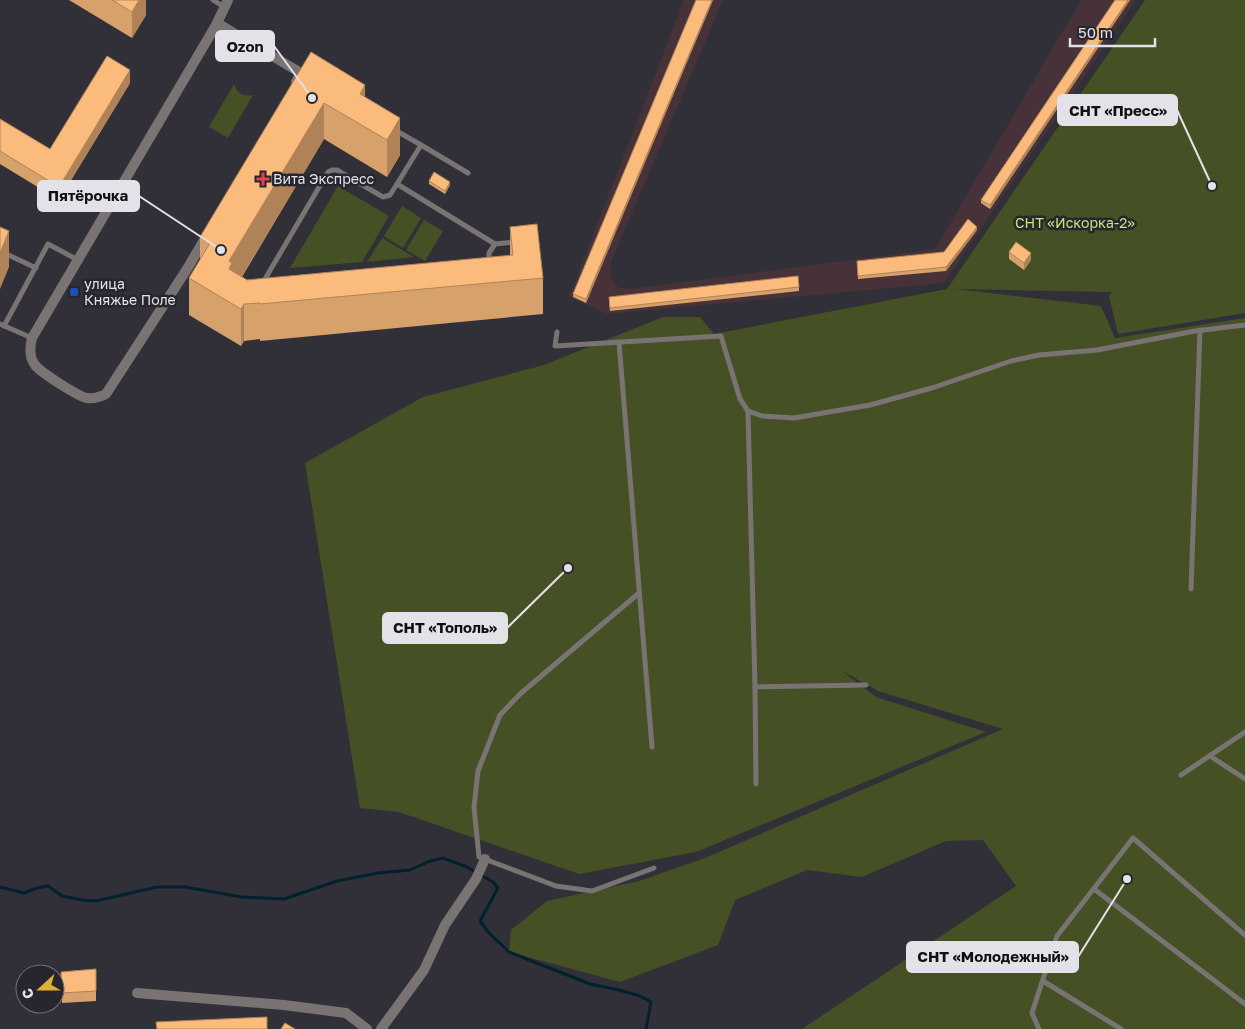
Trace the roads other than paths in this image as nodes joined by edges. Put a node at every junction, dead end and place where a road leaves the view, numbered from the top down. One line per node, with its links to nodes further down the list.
1 (213, 0): 2 (lane)
2 (226, 3): 3 (street)
3 (217, 23): 4 (street); 13 (street)
4 (291, 90)
5 (386, 124): 6 (lane)
6 (421, 145): 7 (lane); 8 (lane)
7 (468, 173)
8 (397, 184): 11 (lane); 16 (lane)
9 (212, 227): 21 (street)
10 (524, 241): 11 (lane)
11 (495, 244): 15 (lane)
12 (0, 251): 14 (lane)
13 (78, 260): 14 (lane); 21 (street)
14 (36, 268): 17 (lane)
15 (485, 269)
16 (269, 288)
17 (2, 325): 21 (lane)
18 (1245, 325): 19 (lane)
19 (1200, 330): 23 (lane); 24 (lane)
20 (557, 332): 22 (lane)
21 (32, 338)
22 (619, 342): 23 (lane); 25 (lane)
23 (748, 411): 27 (lane)
24 (1191, 589)
25 (639, 592): 29 (lane); 34 (lane)
26 (866, 685): 27 (lane)
27 (756, 687): 33 (lane)
28 (1245, 732): 30 (lane)
29 (652, 747)
30 (1210, 756): 31 (lane); 32 (lane)
31 (1181, 775)
32 (1245, 778)
33 (756, 784)
34 (483, 863): 35 (lane); 42 (street)
35 (654, 868)
36 (1094, 889): 37 (lane); 38 (lane); 40 (lane)
37 (1245, 935)
38 (1042, 981): 43 (lane); 44 (lane)
39 (137, 993): 41 (street)
40 (1245, 1004)
41 (367, 1029)
42 (381, 1029)
43 (1039, 1029)
44 (1120, 1029)

